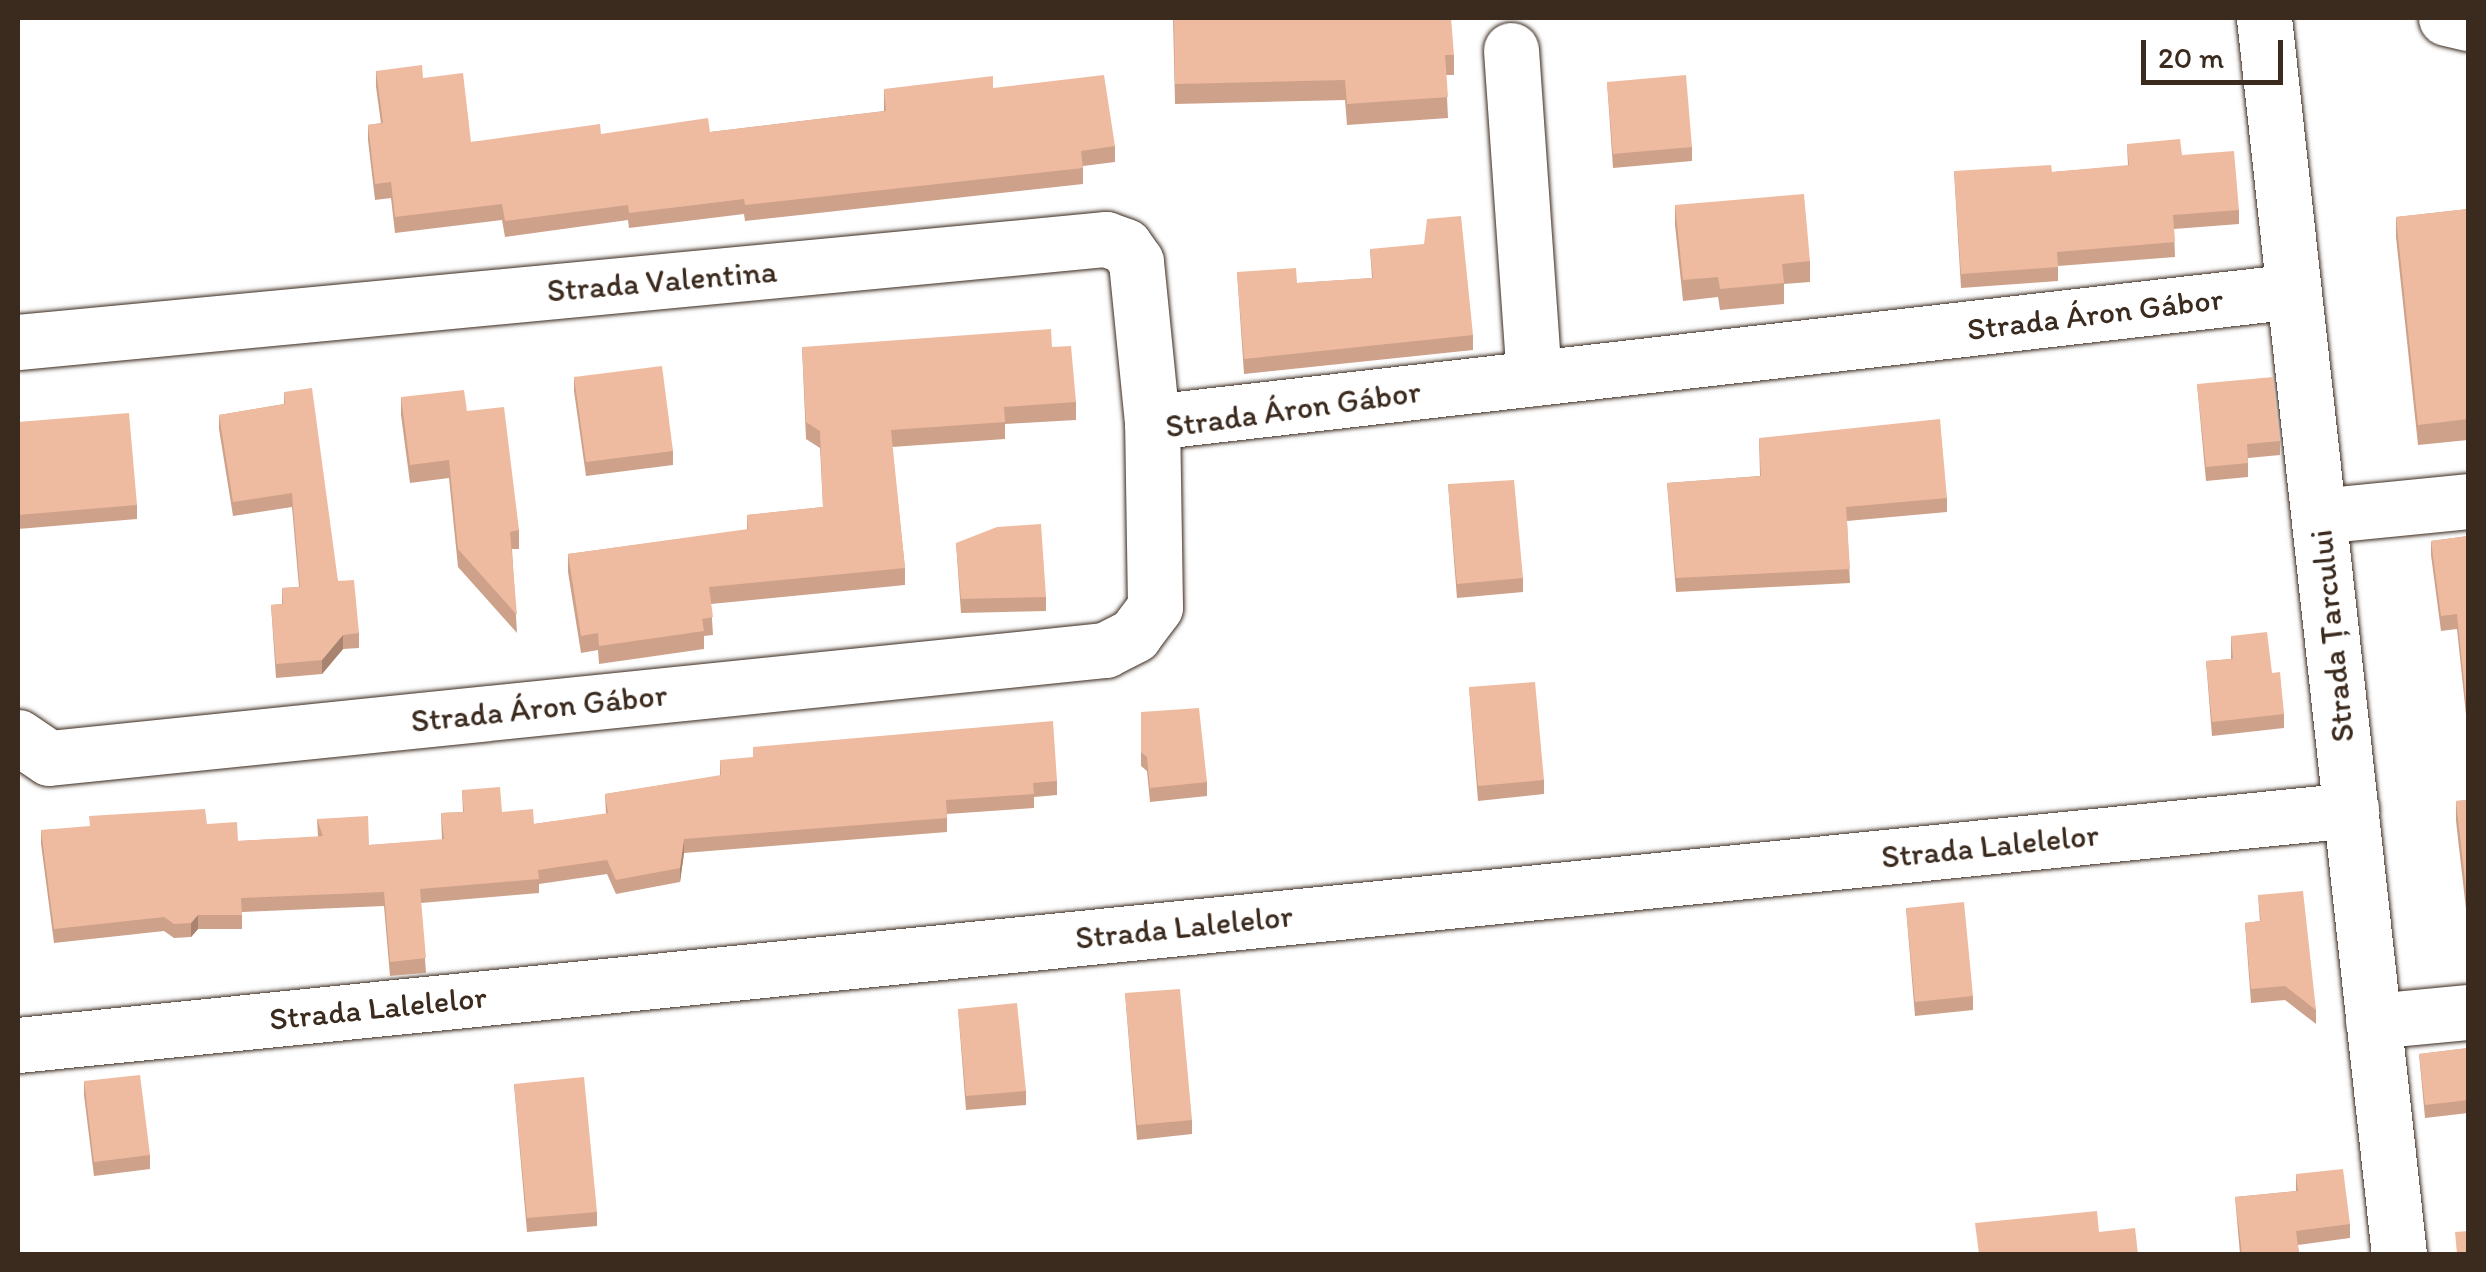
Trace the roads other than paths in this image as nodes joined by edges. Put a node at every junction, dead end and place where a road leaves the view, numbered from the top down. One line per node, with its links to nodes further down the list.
1 (2264, 18): 5 (street, Strada Țarcului)
2 (2446, 18): 3 (street)
3 (2468, 23)
4 (1512, 50): 7 (street)
5 (2294, 291): 7 (street, Strada Áron Gábor); 10 (street, Strada Țarcului)
6 (18, 342): 8 (street, Strada Valentina)
7 (1534, 378): 8 (street, Strada Áron Gábor)
8 (1152, 422): 11 (street, Strada Áron Gábor)
9 (2468, 501): 10 (street)
10 (2318, 516): 12 (street, Strada Țarcului)
11 (18, 737)
12 (2350, 810): 14 (street, Strada Țarcului); 15 (street, Strada Lalelelor)
13 (2468, 1012): 14 (street)
14 (2374, 1021): 16 (street, Strada Țarcului)
15 (18, 1045)
16 (2399, 1254)

